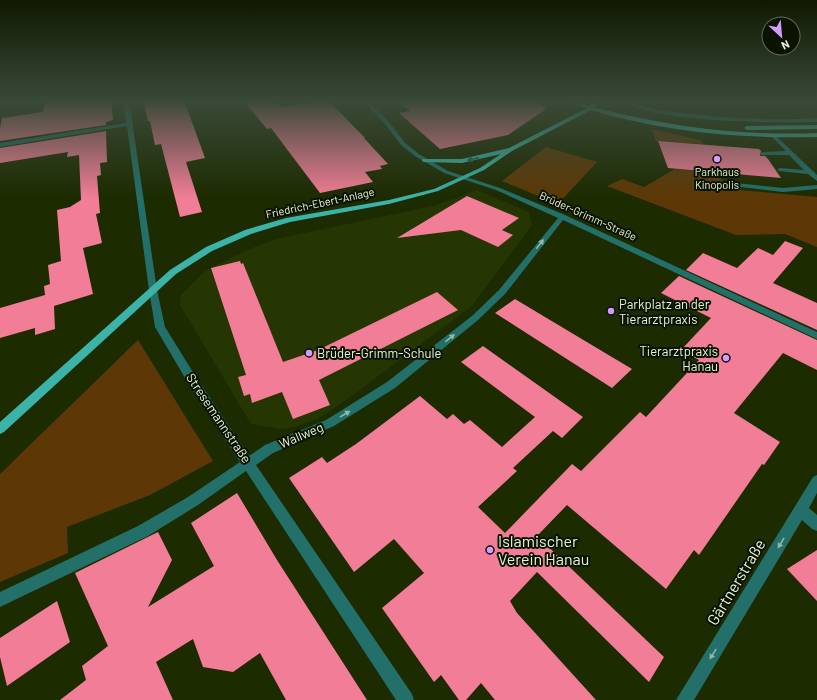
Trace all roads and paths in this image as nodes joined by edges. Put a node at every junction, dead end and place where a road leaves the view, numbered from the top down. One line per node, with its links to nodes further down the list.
1 (76, 133): 8 (street)
2 (130, 133): 20 (street, Stresemannstraße)
3 (394, 133): 12 (street, Brüder-Grimm-Straße)
4 (545, 133): 9 (main road, Friedrich-Ebert-Anlage)
5 (737, 133): 7 (main road)
6 (817, 135): 7 (main road)
7 (774, 136): 10 (street)
8 (0, 145)
9 (510, 150): 12 (main road, one-way to 12); 15 (main road, Friedrich-Ebert-Anlage)
10 (791, 153): 11 (street); 14 (street)
11 (763, 154)
12 (424, 160): 15 (street, Brüder-Grimm-Straße)
13 (780, 170): 14 (street)
14 (810, 172): 16 (street)
15 (463, 178): 19 (street, Brüder-Grimm-Straße); 20 (main road, Friedrich-Ebert-Anlage)
16 (817, 179)
17 (726, 184): 18 (street)
18 (817, 187)
19 (562, 216): 21 (street, Brüder-Grimm-Straße); 23 (street, Wallweg, one-way to 19)
20 (153, 290): 22 (main road, Friedrich-Ebert-Anlage); 23 (street, Stresemannstraße)
21 (817, 336)
22 (0, 428)
23 (248, 463): 27 (street, Wallweg); 28 (street, Stresemannstraße)
24 (817, 481): 25 (street, Gärtnerstraße)
25 (801, 510): 26 (street); 29 (street, Gärtnerstraße, one-way to 29)
26 (817, 524)
27 (0, 600)
28 (406, 700)
29 (684, 700)

